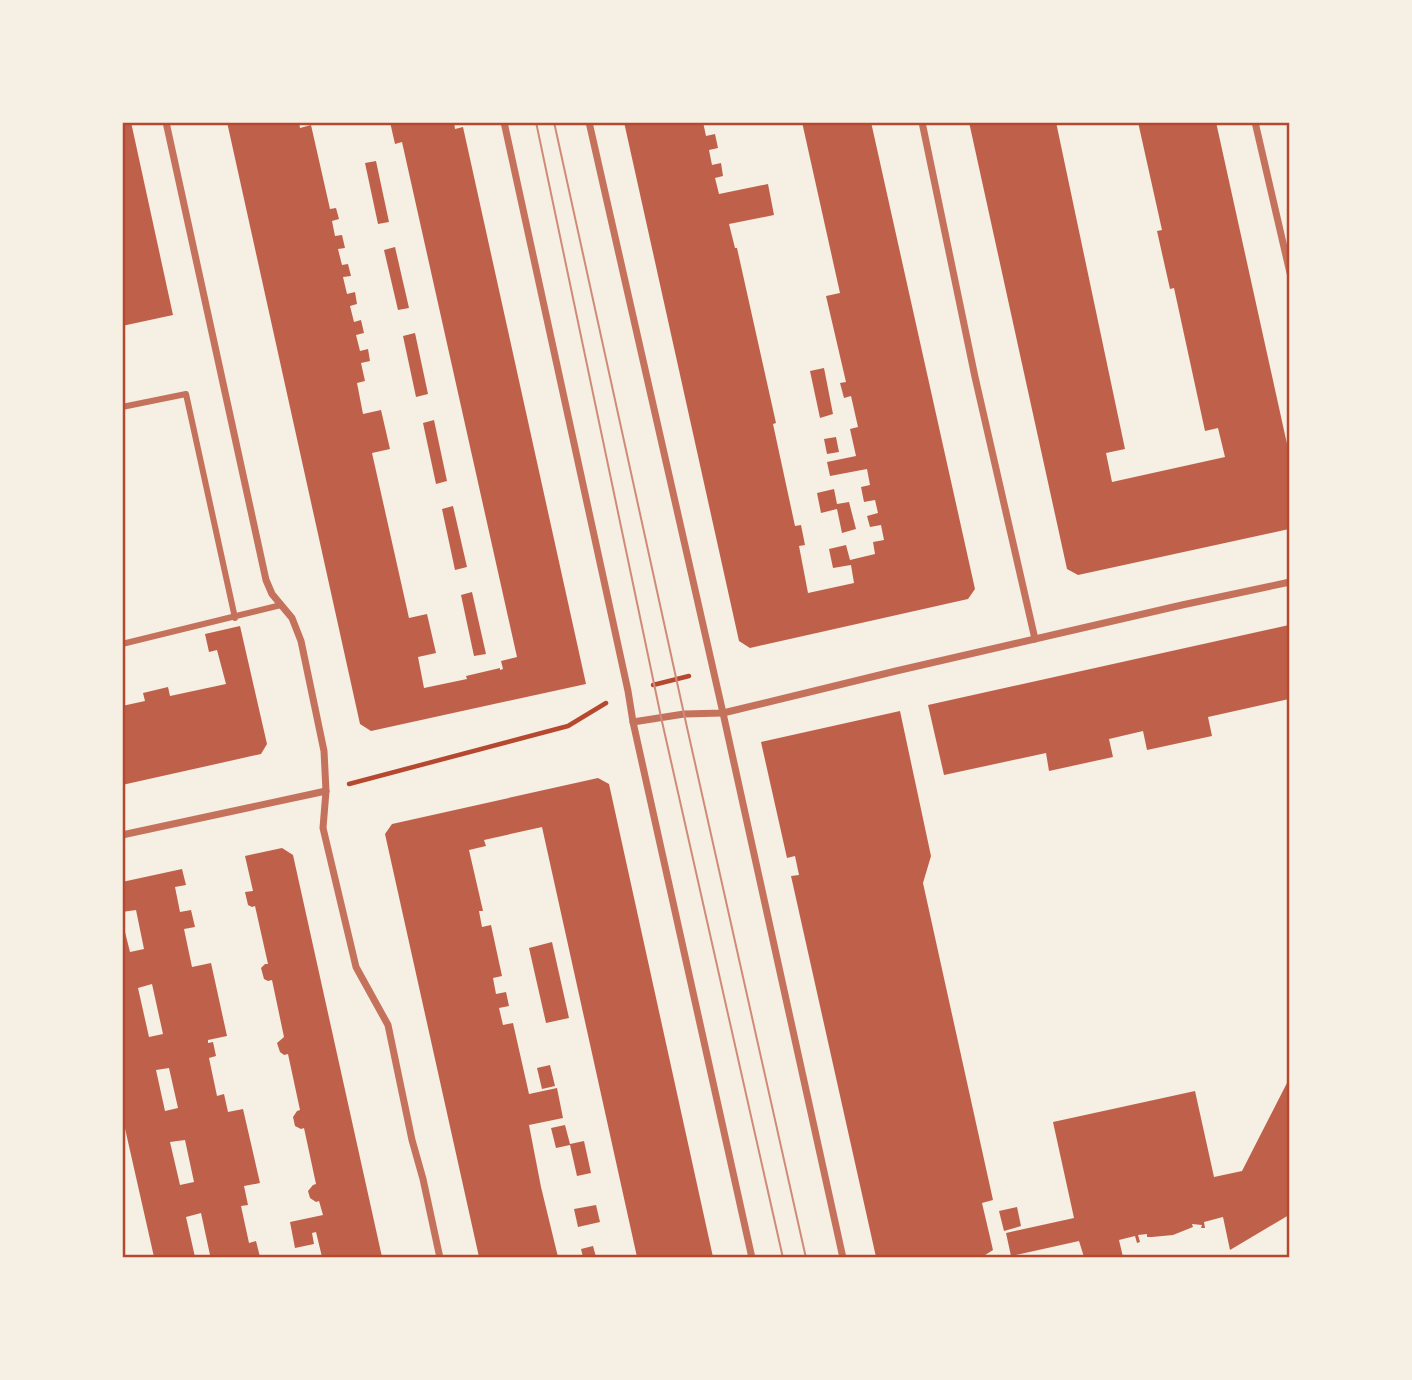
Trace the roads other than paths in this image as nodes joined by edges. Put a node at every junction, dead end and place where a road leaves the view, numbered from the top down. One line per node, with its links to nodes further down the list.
1 (166, 122): 9 (street)
2 (504, 122): 14 (street)
3 (589, 122): 13 (street)
4 (922, 122): 11 (street)
5 (1255, 122): 6 (street)
6 (1290, 273)
7 (122, 407): 10 (street)
8 (1290, 582): 11 (street)
9 (281, 605): 10 (street); 15 (street)
10 (235, 618): 12 (street)
11 (1035, 639): 13 (street)
12 (122, 644)
13 (723, 713): 14 (street); 19 (street)
14 (633, 722): 18 (street)
15 (326, 791): 16 (street); 17 (street)
16 (122, 835)
17 (440, 1258)
18 (752, 1258)
19 (844, 1258)

